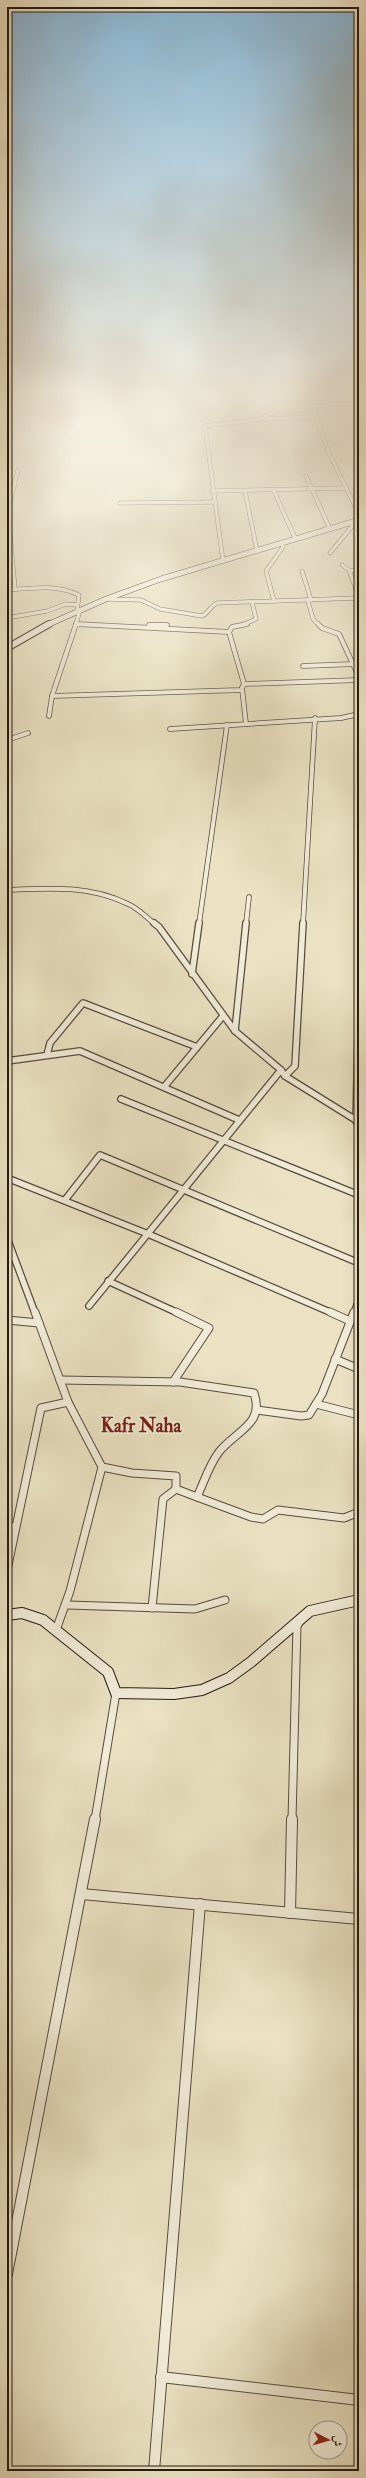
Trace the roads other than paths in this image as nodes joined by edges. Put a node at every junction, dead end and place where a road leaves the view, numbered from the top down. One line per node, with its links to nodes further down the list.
1 (8, 510): 10 (street)
2 (215, 510): 13 (street)
3 (248, 510): 11 (street)
4 (282, 510): 8 (street)
5 (321, 510): 7 (street)
6 (356, 520): 7 (street); 12 (street)
7 (330, 529): 8 (street)
8 (295, 538): 9 (street)
9 (282, 542): 11 (street); 23 (street)
10 (9, 546): 19 (street)
11 (257, 550): 13 (street)
12 (330, 553)
13 (223, 561): 21 (street)
14 (342, 565): 17 (street)
15 (359, 570): 17 (street)
16 (302, 571): 22 (street)
17 (350, 571): 20 (street)
18 (7, 590): 19 (street)
19 (15, 590): 25 (street)
20 (359, 598): 22 (street)
21 (106, 599): 24 (street); 25 (street)
22 (311, 600): 23 (street); 32 (street)
23 (274, 601): 24 (street)
24 (252, 602): 30 (street)
25 (78, 609): 26 (street); 27 (street); 31 (street)
26 (7, 618)
27 (76, 624): 29 (street); 37 (street)
28 (149, 625): 29 (street)
29 (167, 625): 30 (street)
30 (229, 632): 35 (street)
31 (7, 648)
32 (354, 664): 33 (street); 34 (street)
33 (303, 666)
34 (359, 678): 35 (street)
35 (244, 684): 36 (street)
36 (242, 688): 37 (street); 43 (street)
37 (52, 696): 39 (street)
38 (359, 714): 40 (street)
39 (49, 716)
40 (348, 716): 41 (street); 42 (street)
41 (315, 718): 43 (street); 57 (street)
42 (359, 719)
43 (246, 724): 44 (street)
44 (226, 725): 45 (street); 50 (street)
45 (170, 729)
46 (28, 733): 47 (street)
47 (7, 740)
48 (7, 890): 50 (street)
49 (249, 898): 53 (street)
50 (192, 974): 52 (street)
51 (359, 996): 61 (street)
52 (222, 1016): 53 (street); 54 (street)
53 (235, 1031): 57 (street)
54 (197, 1047): 55 (street); 58 (street)
55 (47, 1055): 56 (street); 58 (street)
56 (7, 1061)
57 (283, 1073): 60 (street); 61 (street)
58 (164, 1087): 60 (street)
59 (121, 1099): 62 (street)
60 (239, 1120): 62 (street)
61 (358, 1122)
62 (222, 1141): 64 (street); 65 (street)
63 (7, 1178): 66 (street)
64 (183, 1189): 66 (street); 67 (street); 69 (street)
65 (359, 1195)
66 (65, 1200): 67 (street)
67 (148, 1234): 70 (street); 74 (street)
68 (7, 1238): 75 (street)
69 (359, 1263)
70 (108, 1280): 72 (street); 79 (street)
71 (359, 1300): 74 (street)
72 (89, 1306)
73 (7, 1320): 75 (street)
74 (350, 1321): 76 (street)
75 (39, 1323): 78 (street)
76 (335, 1359): 77 (street); 81 (street)
77 (359, 1369)
78 (60, 1380): 79 (street); 80 (street)
79 (173, 1382): 82 (street)
80 (68, 1402): 84 (street); 89 (street)
81 (316, 1404): 82 (street); 83 (street)
82 (257, 1410): 86 (street)
83 (359, 1415)
84 (102, 1467): 85 (street); 93 (street)
85 (176, 1489): 86 (street); 94 (street)
86 (197, 1497): 87 (street)
87 (359, 1512)
88 (7, 1526): 89 (street)
89 (15, 1527): 90 (street)
90 (7, 1570)
91 (225, 1600): 94 (street)
92 (359, 1600): 95 (street)
93 (67, 1605): 94 (street); 97 (street)
94 (152, 1608)
95 (310, 1611): 98 (street); 101 (street)
96 (7, 1615): 97 (street)
97 (56, 1630): 98 (street)
98 (116, 1693): 99 (street)
99 (81, 1894): 100 (street); 103 (street)
100 (200, 1904): 101 (street); 104 (street)
101 (290, 1913): 102 (street)
102 (359, 1919)
103 (7, 2274)
104 (161, 2377): 105 (street); 106 (street)
105 (359, 2400)
106 (154, 2471)

